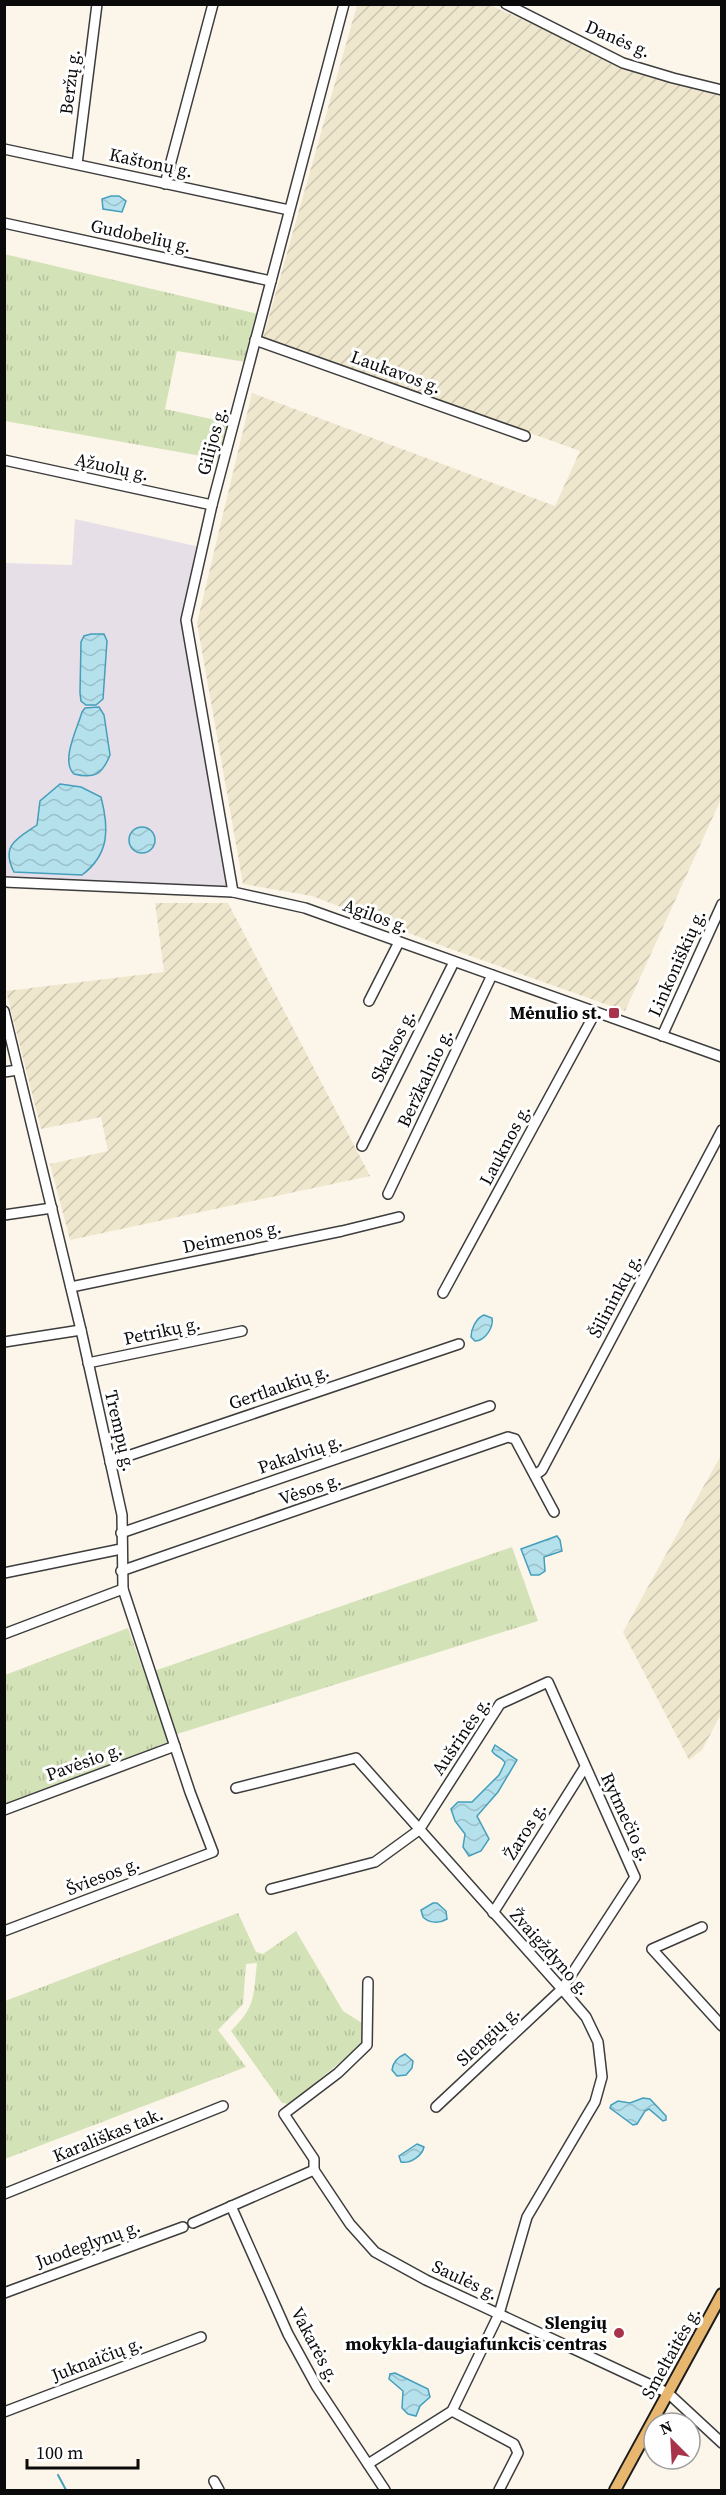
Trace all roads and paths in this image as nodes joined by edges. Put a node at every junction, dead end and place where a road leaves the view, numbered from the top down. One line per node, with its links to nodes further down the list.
1 (98, 4): 9 (street, Beržų g.)
2 (213, 4): 10 (street)
3 (344, 4): 11 (street, Gilijos g.)
4 (506, 4): 6 (street, Danės g.)
5 (532, 4): 6 (street)
6 (529, 16): 7 (street, Danės g.)
7 (722, 90)
8 (4, 149): 9 (street, Kaštonų g.)
9 (77, 164): 10 (street, Kaštonų g.)
10 (165, 183): 11 (street, Kaštonų g.)
11 (289, 210): 13 (street, Gilijos g.)
12 (4, 223): 13 (street, Gudobelių g.)
13 (271, 281): 14 (street, Gilijos g.)
14 (255, 340): 15 (street, Laukavos g.); 17 (street, Gilijos g.)
15 (525, 436)
16 (4, 460): 17 (street, Ąžuolų g.)
17 (212, 505): 19 (street, Gilijos g.)
18 (4, 882): 19 (street, Agilos g.)
19 (233, 892): 21 (street, Agilos g.)
20 (722, 904): 27 (street, Linkoniškių g.)
21 (399, 942): 22 (street, Agilos g.); 24 (street)
22 (454, 962): 23 (street, Agilos g.); 32 (street, Skalsos g.)
23 (492, 975): 26 (street, Agilos g.); 33 (street, Beržkalnio g.)
24 (369, 1001)
25 (4, 1011): 29 (street, Trempų g.)
26 (595, 1012): 27 (street, Agilos g.); 38 (street, Lauknos g.)
27 (662, 1036): 28 (street, Agilos g.)
28 (722, 1057)
29 (18, 1070): 30 (street); 34 (street, Trempų g.)
30 (4, 1072)
31 (722, 1130): 46 (street, Šilininkų g.)
32 (362, 1146)
33 (388, 1194)
34 (52, 1208): 35 (street); 37 (street, Trempų g.)
35 (4, 1215)
36 (399, 1217): 37 (street, Deimenos g.)
37 (70, 1287): 39 (street, Trempų g.)
38 (443, 1293)
39 (81, 1330): 41 (street); 43 (street, Trempų g.)
40 (242, 1331): 43 (street, Petrikų g.)
41 (4, 1342)
42 (459, 1344): 45 (street, Gertlaukių g.)
43 (88, 1364): 45 (street, Trempų g.)
44 (490, 1406): 48 (street, Pakalvių g.)
45 (110, 1462): 48 (street, Trempų g.)
46 (535, 1475): 47 (street); 50 (street, Vėsos g.)
47 (554, 1512)
48 (121, 1533): 49 (street, Trempų g.)
49 (121, 1549): 50 (street, Trempų g.); 51 (street)
50 (122, 1571): 52 (street, Trempų g.)
51 (4, 1573)
52 (123, 1589): 53 (street); 55 (street, Trempų g.)
53 (4, 1634)
54 (548, 1682): 56 (street, Rytmečio g.); 59 (street, Aušrinės g.)
55 (175, 1746): 58 (street, Pavėsio g.); 60 (street, Trempų g.)
56 (585, 1767): 62 (street, Žaros g.); 66 (street, Rytmečio g.)
57 (236, 1788): 59 (street, Žvaigždyno g.)
58 (4, 1810)
59 (419, 1830): 61 (street); 62 (street, Žvaigždyno g.)
60 (213, 1852): 64 (street, Šviesos g.)
61 (271, 1889)
62 (493, 1913): 66 (street, Žvaigždyno g.)
63 (702, 1928): 67 (street)
64 (4, 1931)
65 (368, 1982): 70 (street, Saulės g.)
66 (562, 1989): 69 (street, Slengių g.); 77 (street, Žvaigždyno g.)
67 (722, 2026)
68 (224, 2106): 71 (street, Karališkas tak.)
69 (436, 2107)
70 (314, 2170): 72 (street); 77 (street, Saulės g.)
71 (4, 2194)
72 (231, 2206): 73 (street); 83 (street, Vakarės g.)
73 (193, 2223)
74 (183, 2227): 75 (street, Juodeglynų g.)
75 (4, 2293)
76 (722, 2294): 79 (main road, Smeltaitės g.)
77 (498, 2314): 79 (street, Saulės g.); 80 (street, Žvaigždyno g.)
78 (201, 2337): 81 (street, Juknaičių g.)
79 (668, 2393): 82 (street, Saulės g.); 86 (main road, Smeltaitės g.)
80 (452, 2411): 83 (street); 85 (street)
81 (4, 2412)
82 (722, 2442)
83 (368, 2464): 84 (street, Vakarės g.)
84 (385, 2490)
85 (499, 2490)
86 (615, 2490)

